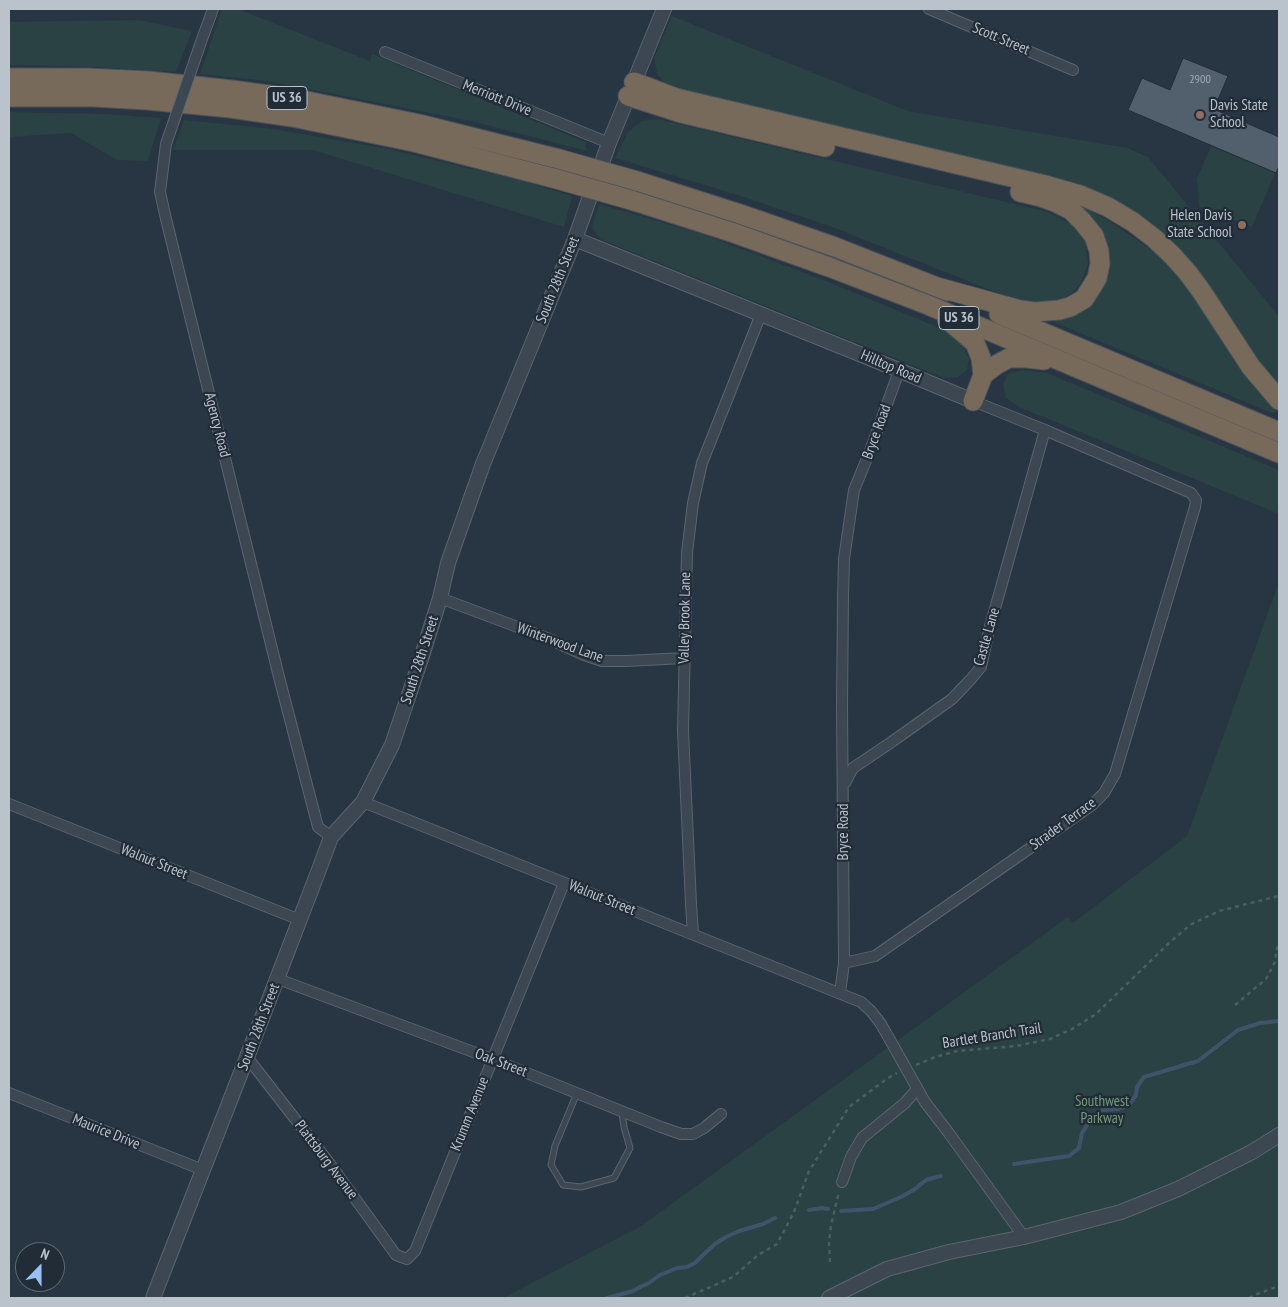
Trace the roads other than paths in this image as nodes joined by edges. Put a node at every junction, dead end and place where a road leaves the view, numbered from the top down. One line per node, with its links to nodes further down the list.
1 (213, 9): 28 (street, Agency Road, bridge)
2 (664, 9): 7 (street, South 28th Street)
3 (929, 9): 5 (street, Scott Street)
4 (385, 52): 9 (street, Merriott Drive)
5 (1073, 70)
6 (9, 78): 11 (highway, US 36, bridge)
7 (631, 89): 9 (street, South 28th Street); 11 (highway); 17 (highway)
8 (9, 97): 12 (highway, US 36, bridge)
9 (609, 143): 10 (street, South 28th Street)
10 (575, 238): 13 (street, Hilltop Road); 23 (street, South 28th Street)
11 (937, 287): 20 (highway, US 36)
12 (928, 305): 14 (highway, US 36); 16 (highway)
13 (761, 314): 15 (street, Hilltop Road); 24 (street, Valley Brook Lane)
14 (1072, 365): 16 (highway); 21 (highway, US 36)
15 (899, 371): 18 (street, Hilltop Road); 25 (street, Bryce Road)
16 (983, 375): 18 (highway)
17 (1279, 400)
18 (973, 401): 19 (street, Hilltop Road)
19 (1045, 430): 22 (street, Hilltop Road); 25 (street, Castle Lane)
20 (1279, 432)
21 (1279, 453)
22 (1195, 508): 32 (street, Strader Terrace)
23 (440, 598): 24 (street, Winterwood Lane); 26 (street, South 28th Street)
24 (684, 658): 31 (street, Valley Brook Lane)
25 (844, 786): 32 (street, Bryce Road)
26 (364, 802): 28 (street, South 28th Street); 29 (street, Walnut Street)
27 (9, 804): 30 (street, Walnut Street)
28 (330, 837): 30 (street, South 28th Street)
29 (564, 883): 31 (street, Walnut Street); 36 (street, Krumm Avenue)
30 (300, 920): 33 (street, South 28th Street)
31 (693, 934): 34 (street, Walnut Street)
32 (844, 963): 34 (street, Bryce Road)
33 (278, 979): 35 (street, South 28th Street); 36 (street, Oak Street)
34 (840, 993): 37 (street)
35 (247, 1057): 43 (street, South 28th Street); 46 (street, Plattsburg Avenue)
36 (492, 1059): 39 (street, Oak Street); 46 (street, Krumm Avenue)
37 (917, 1089): 44 (street); 45 (street)
38 (9, 1093): 43 (street, Maurice Drive)
39 (577, 1093): 40 (street, Oak Street); 40 (lane)
40 (622, 1112): 41 (street, Oak Street)
41 (721, 1114)
42 (1279, 1135): 45 (street)
43 (202, 1170): 47 (street, South 28th Street)
44 (842, 1182)
45 (1024, 1237): 48 (street)
46 (407, 1259)
47 (152, 1298)
48 (829, 1298)

